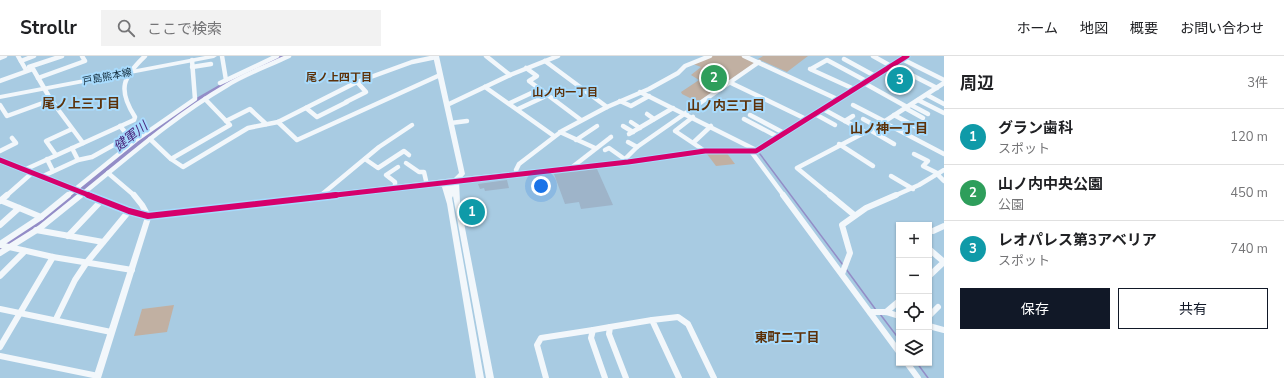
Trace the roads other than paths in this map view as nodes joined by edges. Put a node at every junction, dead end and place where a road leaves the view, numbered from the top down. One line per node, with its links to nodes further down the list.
1 (5, 56): 19 (street)
2 (18, 56): 23 (street)
3 (30, 56): 23 (street)
4 (62, 56): 30 (street)
5 (82, 56): 35 (street)
6 (145, 56): 31 (street)
7 (214, 56): 16 (main road, 戸島熊本線)
8 (222, 56): 37 (street)
9 (277, 56): 37 (street)
10 (289, 56): 55 (street)
11 (486, 56): 33 (street)
12 (558, 56): 24 (street)
13 (744, 56): 25 (street)
14 (873, 56): 27 (street)
15 (907, 56): 21 (street)
16 (201, 57): 22 (main road, 戸島熊本線)
17 (436, 57): 32 (street); 39 (street)
18 (707, 57): 49 (street)
19 (0, 58)
20 (844, 59): 34 (street)
21 (902, 59): 27 (street); 38 (street)
22 (192, 60): 28 (street); 31 (main road, 戸島熊本線)
23 (21, 61): 30 (street)
24 (545, 61): 29 (street); 66 (street)
25 (759, 62): 40 (street); 56 (street)
26 (211, 64): 28 (street)
27 (892, 65): 34 (street); 46 (street)
28 (192, 67): 115 (street)
29 (526, 68): 33 (street); 47 (street)
30 (25, 69): 35 (street); 36 (street)
31 (128, 72): 45 (main road, 戸島熊本線); 98 (street)
32 (440, 75): 63 (street); 91 (street)
33 (510, 75): 44 (street)
34 (875, 76): 41 (street)
35 (38, 78): 45 (street)
36 (0, 80)
37 (226, 80): 42 (street)
38 (944, 80)
39 (358, 82): 67 (street); 67 (street)
40 (729, 82): 72 (street); 85 (street)
41 (865, 82): 48 (street); 48 (street); 65 (street)
42 (220, 83)
43 (944, 83): 46 (street)
44 (485, 87): 60 (street); 63 (street)
45 (45, 88): 53 (main road, 戸島熊本線); 57 (street)
46 (937, 88): 50 (street)
47 (540, 89): 51 (street); 60 (street)
48 (854, 89): 56 (street)
49 (640, 92): 52 (street); 59 (street)
50 (927, 94): 58 (street); 61 (street)
51 (548, 95): 69 (street); 88 (street)
52 (649, 96): 59 (street); 68 (street)
53 (0, 97)
54 (611, 97): 59 (street)
55 (205, 99): 87 (street); 114 (street)
56 (837, 99): 70 (street)
57 (51, 100): 62 (street); 105 (street)
58 (918, 100): 65 (street); 73 (street)
59 (619, 101): 66 (street)
60 (510, 103): 69 (street)
61 (944, 104)
62 (0, 105)
63 (447, 105): 94 (street)
64 (853, 105): 93 (street)
65 (908, 106): 76 (street); 80 (street); 82 (street)
66 (607, 107): 88 (street)
67 (306, 108): 91 (street)
68 (673, 108): 72 (street); 77 (street)
69 (518, 109): 109 (street)
70 (823, 109): 75 (street); 90 (street)
71 (655, 110): 77 (street)
72 (685, 113): 81 (street); 123 (street)
73 (944, 113)
74 (647, 114): 83 (street)
75 (815, 114): 85 (street); 97 (street)
76 (928, 114)
77 (662, 115): 83 (street)
78 (750, 115): 108 (street)
79 (853, 116): 90 (street)
80 (894, 116): 93 (street); 104 (street)
81 (693, 117): 101 (street); 118 (street)
82 (923, 118)
83 (654, 119): 103 (street)
84 (744, 119): 112 (street)
85 (806, 119): 108 (street)
86 (863, 119): 102 (street)
87 (226, 120): 95 (street); 135 (street)
88 (581, 120): 107 (street)
89 (467, 121): 94 (street)
90 (845, 121): 106 (street)
91 (278, 122): 95 (street)
92 (631, 122): 103 (street)
93 (884, 122): 102 (street); 131 (street)
94 (451, 123): 153 (street)
95 (266, 124): 135 (street)
96 (412, 125): 136 (street)
97 (835, 125)
98 (120, 126): 110 (street); 120 (street)
99 (597, 126): 116 (street)
100 (623, 126): 103 (street)
101 (711, 126): 118 (street); 127 (street)
102 (876, 126): 106 (street)
103 (640, 128)
104 (920, 128)
105 (72, 129): 120 (street); 132 (street)
106 (867, 131): 119 (street); 122 (street)
107 (560, 132): 109 (street); 116 (street)
108 (784, 133): 112 (street)
109 (554, 136): 149 (street)
110 (128, 137): 115 (street); 138 (street)
111 (611, 137): 125 (street)
112 (778, 137): 127 (street)
113 (12, 138): 128 (street)
114 (150, 139): 121 (street); 135 (street)
115 (137, 140): 121 (street); 159 (street)
116 (576, 140): 125 (street)
117 (628, 142): 123 (street)
118 (694, 142): 129 (street)
119 (894, 142)
120 (83, 143): 124 (street)
121 (144, 143): 148 (street)
122 (839, 144): 141 (street); 167 (street)
123 (637, 147): 139 (street)
124 (72, 148): 132 (street); 138 (street)
125 (595, 148): 143 (street)
126 (605, 150): 139 (street)
127 (752, 150): 129 (street); 183 (street)
128 (0, 151)
129 (705, 151): 139 (street)
130 (914, 154): 150 (street)
131 (944, 154)
132 (56, 155): 134 (street)
133 (409, 155): 136 (street)
134 (47, 159): 144 (street); 146 (street)
135 (171, 159)
136 (365, 159): 161 (street)
137 (0, 160): 144 (street)
138 (78, 160): 146 (street)
139 (627, 160): 143 (street)
140 (406, 163): 156 (street)
141 (873, 166)
142 (398, 168): 157 (street)
143 (571, 168): 149 (street)
144 (24, 170): 147 (street)
145 (944, 170): 150 (street)
146 (53, 171): 152 (street)
147 (32, 173): 152 (street); 162 (street)
148 (108, 173): 160 (street); 168 (street)
149 (517, 174): 153 (street)
150 (938, 175): 154 (street); 158 (street)
151 (892, 176): 158 (street)
152 (41, 177): 159 (street)
153 (456, 180): 155 (street); 164 (street); 206 (street)
154 (944, 181)
155 (437, 183): 156 (street); 164 (street)
156 (427, 184): 157 (street)
157 (395, 188): 161 (street)
158 (913, 189): 167 (street)
159 (76, 190): 160 (street); 169 (street)
160 (84, 193): 163 (street); 171 (street)
161 (319, 197): 168 (street)
162 (0, 200): 165 (street)
163 (102, 200): 166 (street); 172 (street)
164 (450, 204): 205 (street)
165 (19, 208): 169 (street); 170 (street)
166 (129, 211): 168 (street); 173 (street)
167 (853, 214): 183 (street)
168 (148, 216): 181 (street)
169 (41, 217): 174 (street)
170 (0, 225)
171 (36, 230): 172 (street); 175 (street)
172 (68, 236): 173 (street)
173 (103, 242): 180 (street)
174 (0, 244): 175 (street)
175 (9, 247): 176 (street); 178 (street)
176 (25, 251): 179 (street); 184 (street)
177 (932, 252): 182 (street)
178 (0, 253)
179 (53, 257): 180 (street); 188 (street)
180 (87, 262): 181 (street); 193 (street)
181 (132, 270): 199 (street)
182 (932, 273)
183 (842, 274): 189 (street)
184 (0, 276)
185 (896, 304): 190 (street)
186 (938, 307): 191 (street)
187 (0, 309): 188 (street)
188 (22, 312): 193 (street); 200 (street)
189 (870, 312): 190 (street); 201 (street)
190 (886, 312): 192 (street)
191 (932, 313)
192 (896, 315)
193 (56, 319): 199 (street)
194 (652, 320): 195 (street); 210 (street); 211 (street)
195 (610, 327): 197 (street); 209 (street)
196 (932, 327): 198 (street)
197 (593, 330): 207 (street); 208 (street)
198 (944, 330)
199 (111, 332): 204 (street)
200 (0, 347)
201 (896, 348)
202 (0, 356): 204 (street)
203 (909, 366): 212 (street)
204 (98, 377)
205 (480, 378)
206 (490, 378)
207 (546, 378)
208 (604, 378)
209 (626, 378)
210 (679, 378)
211 (714, 378)
212 (918, 378)

